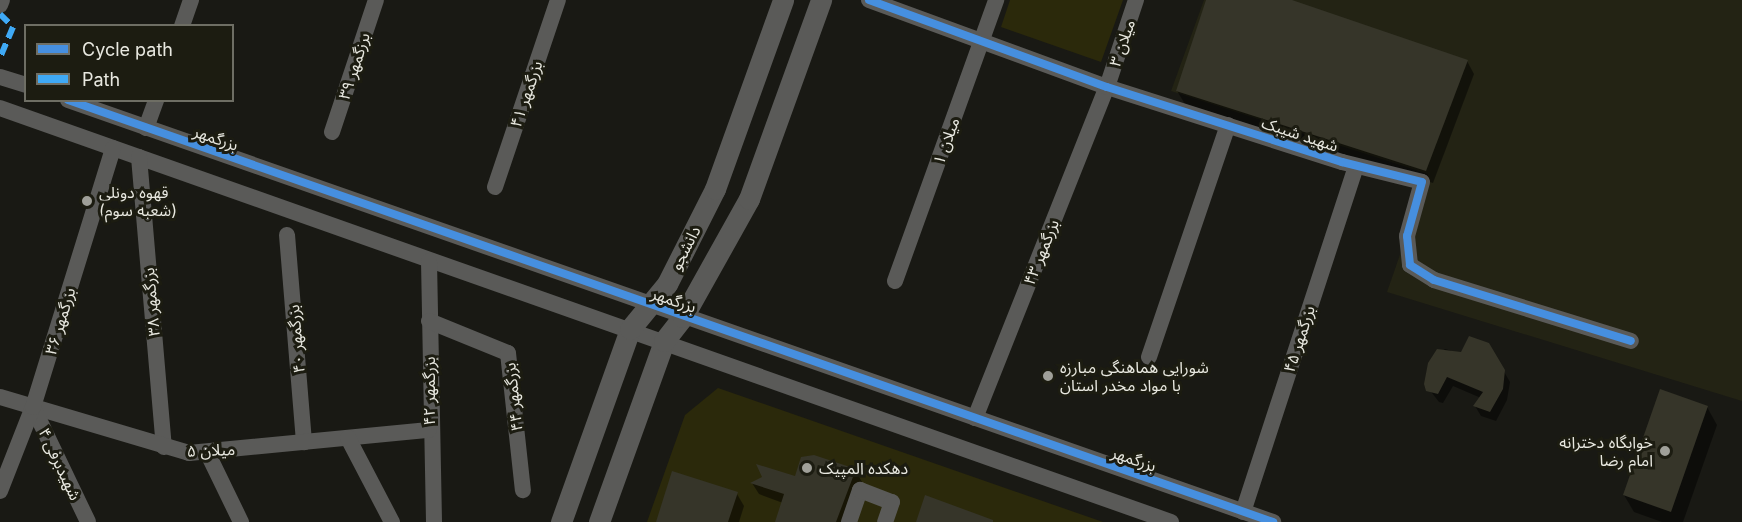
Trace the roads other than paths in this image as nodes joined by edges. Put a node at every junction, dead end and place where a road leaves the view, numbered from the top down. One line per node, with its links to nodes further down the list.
1 (2, 0): 10 (street)
2 (191, 0): 11 (street)
3 (376, 0): 21 (street, برزگمهر ۳۹)
4 (558, 0): 25 (street, بزرگمهر ۴۱)
5 (783, 0): 29 (main road, دانشجو)
6 (821, 0): 30 (main road, دانشجو)
7 (869, 0): 12 (street, شهید شیبک)
8 (996, 0): 12 (street, میلان ۱)
9 (1136, 0): 15 (street, میلان ۳)
10 (0, 5)
11 (183, 24)
12 (982, 39): 15 (street, شهید شیبک); 28 (street, میلان ۱)
13 (0, 76): 14 (street)
14 (24, 85)
15 (1107, 87): 19 (street, شهید شیبک); 38 (street, بزرگمهر ۴۳)
16 (74, 102): 20 (street, بزرگمهر)
17 (155, 102): 20 (street)
18 (0, 108): 22 (street)
19 (1228, 125): 24 (street, شهید شیبک); 35 (street)
20 (146, 128): 29 (street, بزرگمهر)
21 (332, 132)
22 (113, 148): 23 (street); 37 (street, بزرگمهر ۳۶)
23 (139, 157): 27 (street); 42 (street, بزرگمهر ۳۸)
24 (1356, 166): 34 (street, شهید شیبک); 46 (street, بزرگمهر ۴۵)
25 (495, 187)
26 (287, 235): 41 (street, بزرگمهر ۴۰)
27 (429, 261): 31 (street, بزرگمهر ۴۲); 32 (street)
28 (895, 281)
29 (649, 306): 30 (street, بزرگمهر); 32 (main road, دانشجو)
30 (683, 317): 33 (main road, دانشجو); 38 (street, بزرگمهر)
31 (429, 321): 39 (street, بزرگمهر ۴۲); 44 (street, بزرگمهر ۴۴)
32 (630, 329): 33 (street); 52 (main road, دانشجو)
33 (664, 341): 53 (main road, دانشجو); 56 (street)
34 (1631, 341)
35 (1149, 357)
36 (0, 397): 37 (street, میلان ۵)
37 (33, 407): 42 (street, میلان ۵); 45 (street, بزرگمهر ۳۶); 48 (street, شهیدبرفی ۴)
38 (975, 418): 46 (street, بزرگمهر)
39 (429, 430): 40 (street, میلان ۵); 51 (street, بزرگمهر ۴۲)
40 (348, 438): 41 (street, میلان ۵); 50 (street)
41 (304, 442): 43 (street, میلان ۵)
42 (164, 447): 43 (street, میلان ۵)
43 (207, 452): 49 (street)
44 (523, 490)
45 (0, 491)
46 (1243, 512): 47 (street, بزرگمهر)
47 (1267, 521)
48 (88, 522)
49 (241, 522)
50 (392, 522)
51 (434, 522)
52 (561, 522)
53 (598, 522)
54 (849, 522): 55 (street)
55 (885, 522)
56 (1171, 522)

